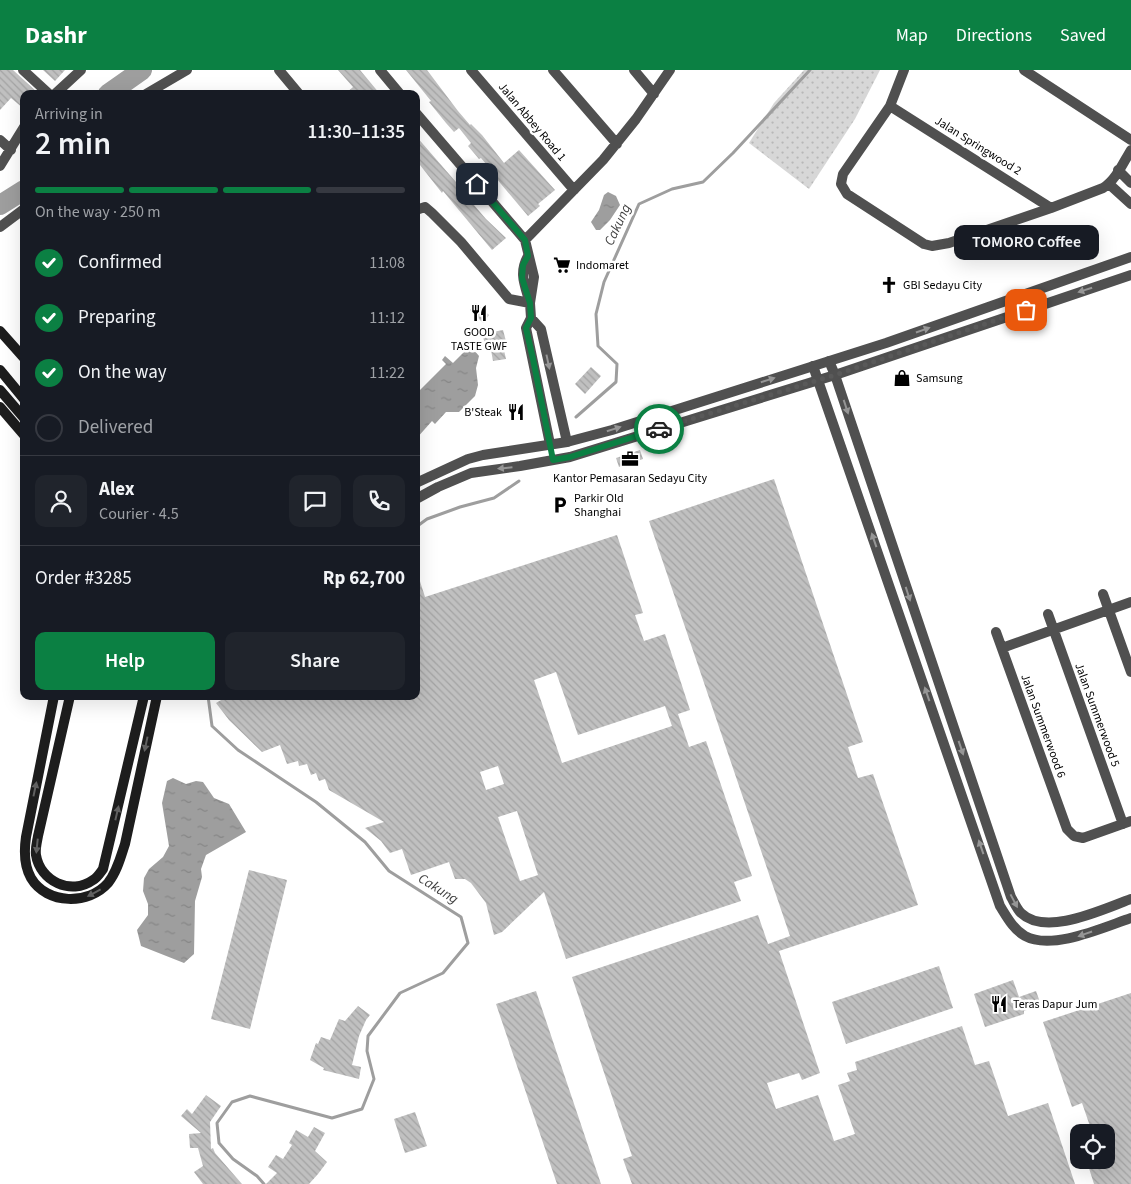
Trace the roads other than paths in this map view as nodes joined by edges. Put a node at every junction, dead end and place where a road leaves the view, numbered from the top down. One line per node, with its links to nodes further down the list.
1 (23, 70): 12 (street)
2 (81, 70): 13 (street)
3 (187, 70): 14 (street)
4 (279, 70): 15 (street)
5 (380, 70): 16 (street)
6 (471, 70): 30 (street, Jalan Abbey Road 1)
7 (553, 70): 23 (street)
8 (634, 70): 17 (street)
9 (670, 70): 17 (street)
10 (904, 70): 18 (street)
11 (1024, 70): 22 (street)
12 (45, 90)
13 (59, 90)
14 (153, 90)
15 (296, 90)
16 (397, 90)
17 (654, 94): 23 (street)
18 (890, 106): 32 (street, Jalan Springwood 2); 32 (street)
19 (420, 118): 36 (street)
20 (20, 134): 24 (street)
21 (0, 140): 24 (street)
22 (1131, 140)
23 (616, 144): 30 (street)
24 (11, 150): 26 (street)
25 (1131, 150): 27 (street)
26 (0, 166)
27 (1118, 170): 28 (street); 29 (street)
28 (1131, 183)
29 (1109, 184): 31 (street); 32 (street)
30 (574, 190): 36 (street)
31 (1131, 204)
32 (1052, 208)
33 (420, 209): 39 (street)
34 (20, 212): 35 (street)
35 (0, 227)
36 (525, 240): 39 (street)
37 (1131, 257): 43 (street, one-way to 37)
38 (1131, 275): 46 (street, one-way to 46)
39 (530, 303): 40 (street)
40 (531, 318): 53 (street, one-way to 53); 54 (street)
41 (0, 332): 42 (main road)
42 (20, 354)
43 (829, 361): 44 (street); 46 (street)
44 (813, 366): 47 (street); 53 (street, one-way to 44)
45 (0, 370): 49 (main road)
46 (835, 375): 47 (street); 65 (street, one-way to 65)
47 (819, 380): 55 (street); 66 (street, one-way to 47)
48 (0, 390): 51 (main road)
49 (20, 394)
50 (0, 407): 52 (main road)
51 (20, 413)
52 (20, 430)
53 (566, 442): 54 (street); 55 (street)
54 (550, 444): 56 (street); 57 (street)
55 (570, 457): 56 (street)
56 (553, 460): 58 (street, one-way to 58)
57 (420, 481)
58 (420, 497)
59 (1103, 594): 61 (street)
60 (1131, 602): 61 (street)
61 (1109, 610): 63 (street); 68 (street)
62 (1048, 614): 63 (street, Jalan Summerwood 5)
63 (1054, 629): 67 (street); 73 (street, Jalan Summerwood 5)
64 (996, 632): 67 (street, Jalan Summerwood 6)
65 (923, 638): 66 (street); 74 (street, one-way to 74)
66 (910, 644): 75 (street, one-way to 66)
67 (1002, 648): 73 (street, Jalan Summerwood 6)
68 (1131, 672)
69 (53, 700): 72 (main road, one-way to 69)
70 (69, 700): 71 (main road, one-way to 71)
71 (143, 700)
72 (156, 700)
73 (1127, 823)
74 (1131, 899)
75 (1131, 918)

